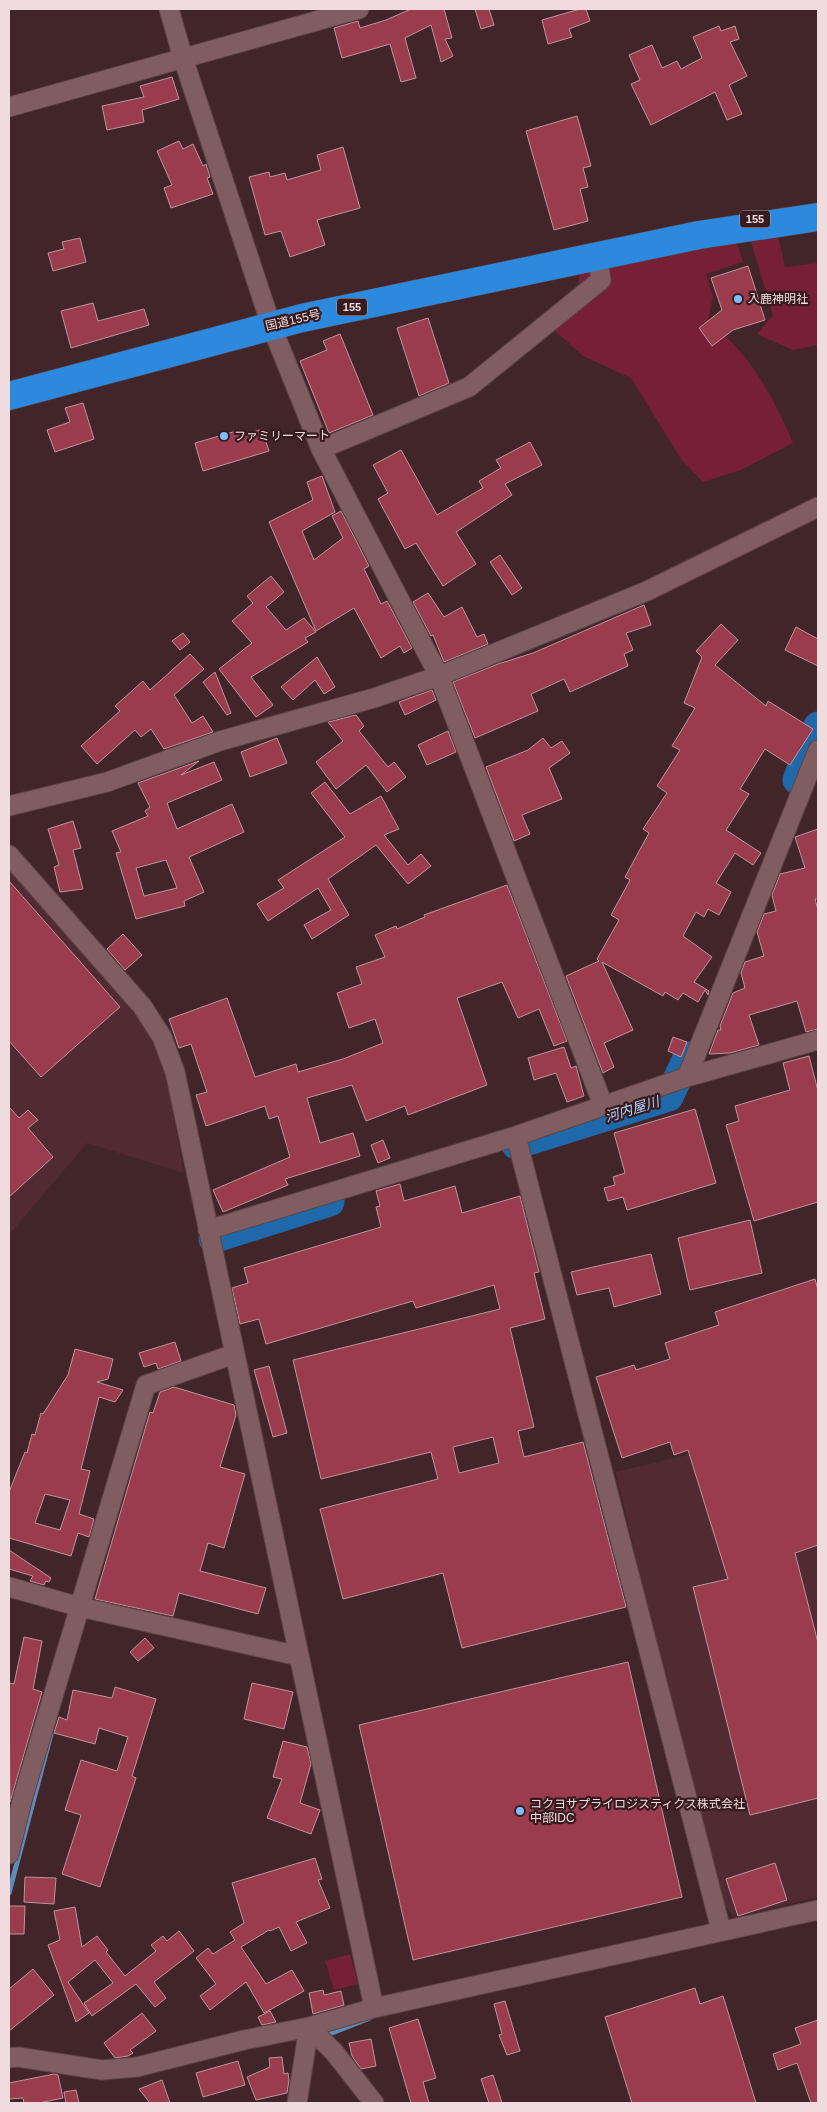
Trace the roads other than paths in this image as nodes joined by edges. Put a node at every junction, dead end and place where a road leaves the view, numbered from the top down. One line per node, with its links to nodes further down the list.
1 (169, 9): 3 (street)
2 (359, 9): 3 (street)
3 (183, 58): 4 (street); 7 (street)
4 (9, 107)
5 (816, 211): 6 (highway, 国道155号 / 155)
6 (597, 255): 7 (highway, 国道155号 / 155); 9 (street)
7 (270, 325): 8 (highway, 国道155号 / 155); 9 (street)
8 (9, 396)
9 (321, 449): 11 (street)
10 (818, 507): 11 (street)
11 (440, 676): 13 (street); 17 (street)
12 (818, 750): 16 (street)
13 (9, 806)
14 (9, 854): 19 (street)
15 (818, 1040): 16 (street)
16 (686, 1077): 17 (street)
17 (604, 1105): 18 (street)
18 (516, 1136): 19 (street); 26 (street)
19 (208, 1230): 20 (street)
20 (234, 1354): 22 (street); 23 (street)
21 (9, 1587): 22 (street)
22 (80, 1607): 23 (street); 24 (street)
23 (299, 1656): 27 (street)
24 (9, 1854)
25 (818, 1910): 26 (street)
26 (720, 1930): 27 (street)
27 (374, 2008): 28 (street)
28 (309, 2027): 29 (street); 30 (street); 31 (street)
29 (9, 2058)
30 (297, 2103)
31 (374, 2103)

